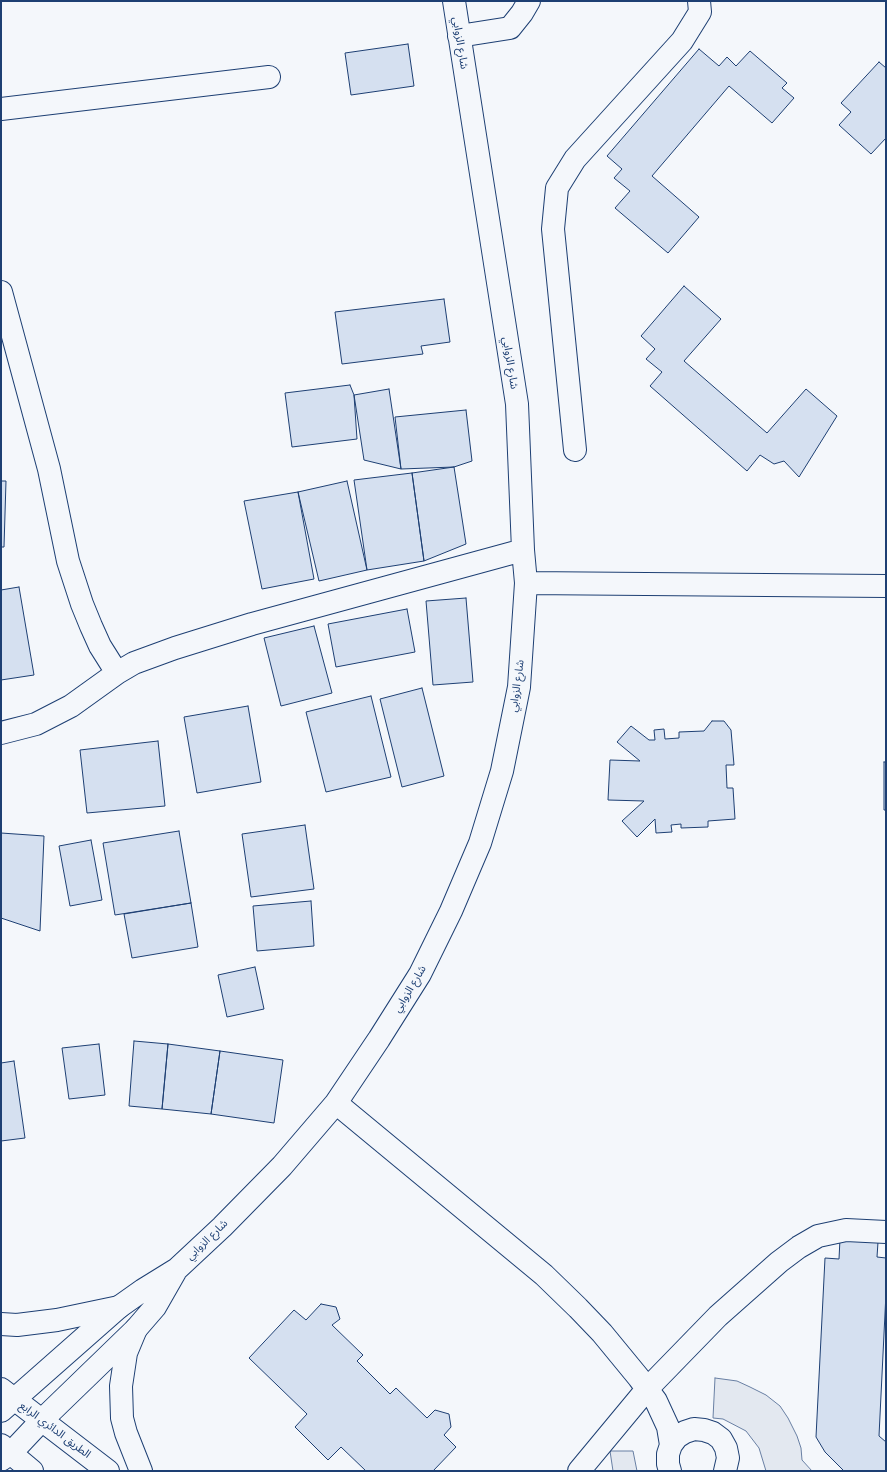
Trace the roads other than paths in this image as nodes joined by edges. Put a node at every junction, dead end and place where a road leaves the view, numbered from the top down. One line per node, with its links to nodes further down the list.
1 (454, 1): 4 (street, شارع الزوابي)
2 (529, 1): 4 (street)
3 (699, 1): 8 (street)
4 (459, 36): 9 (street, شارع الزوابي)
5 (270, 77): 6 (street)
6 (1, 109)
7 (1, 292): 12 (street)
8 (575, 450)
9 (523, 550): 10 (street, شارع الزوابي); 12 (street)
10 (526, 583): 11 (street); 14 (street, شارع الزوابي)
11 (886, 586)
12 (117, 672): 13 (street)
13 (1, 733)
14 (336, 1103): 16 (street, شارع الزوابي); 20 (street)
15 (886, 1232): 20 (street)
16 (176, 1269): 17 (street); 19 (street)
17 (119, 1307): 18 (street); 21 (street)
18 (1, 1324)
19 (136, 1329): 22 (street); 28 (street)
20 (651, 1395): 23 (street); 24 (street); 29 (street)
21 (5, 1399): 22 (street, الطريق الدائري الرابع)
22 (42, 1420): 25 (street); 27 (street, الطريق الدائري الرابع)
23 (704, 1430): 24 (street); 31 (street)
24 (671, 1445): 30 (street)
25 (4, 1453): 26 (street)
26 (32, 1471)
27 (108, 1471)
28 (141, 1471)
29 (579, 1471)
30 (670, 1471)
31 (725, 1471)

